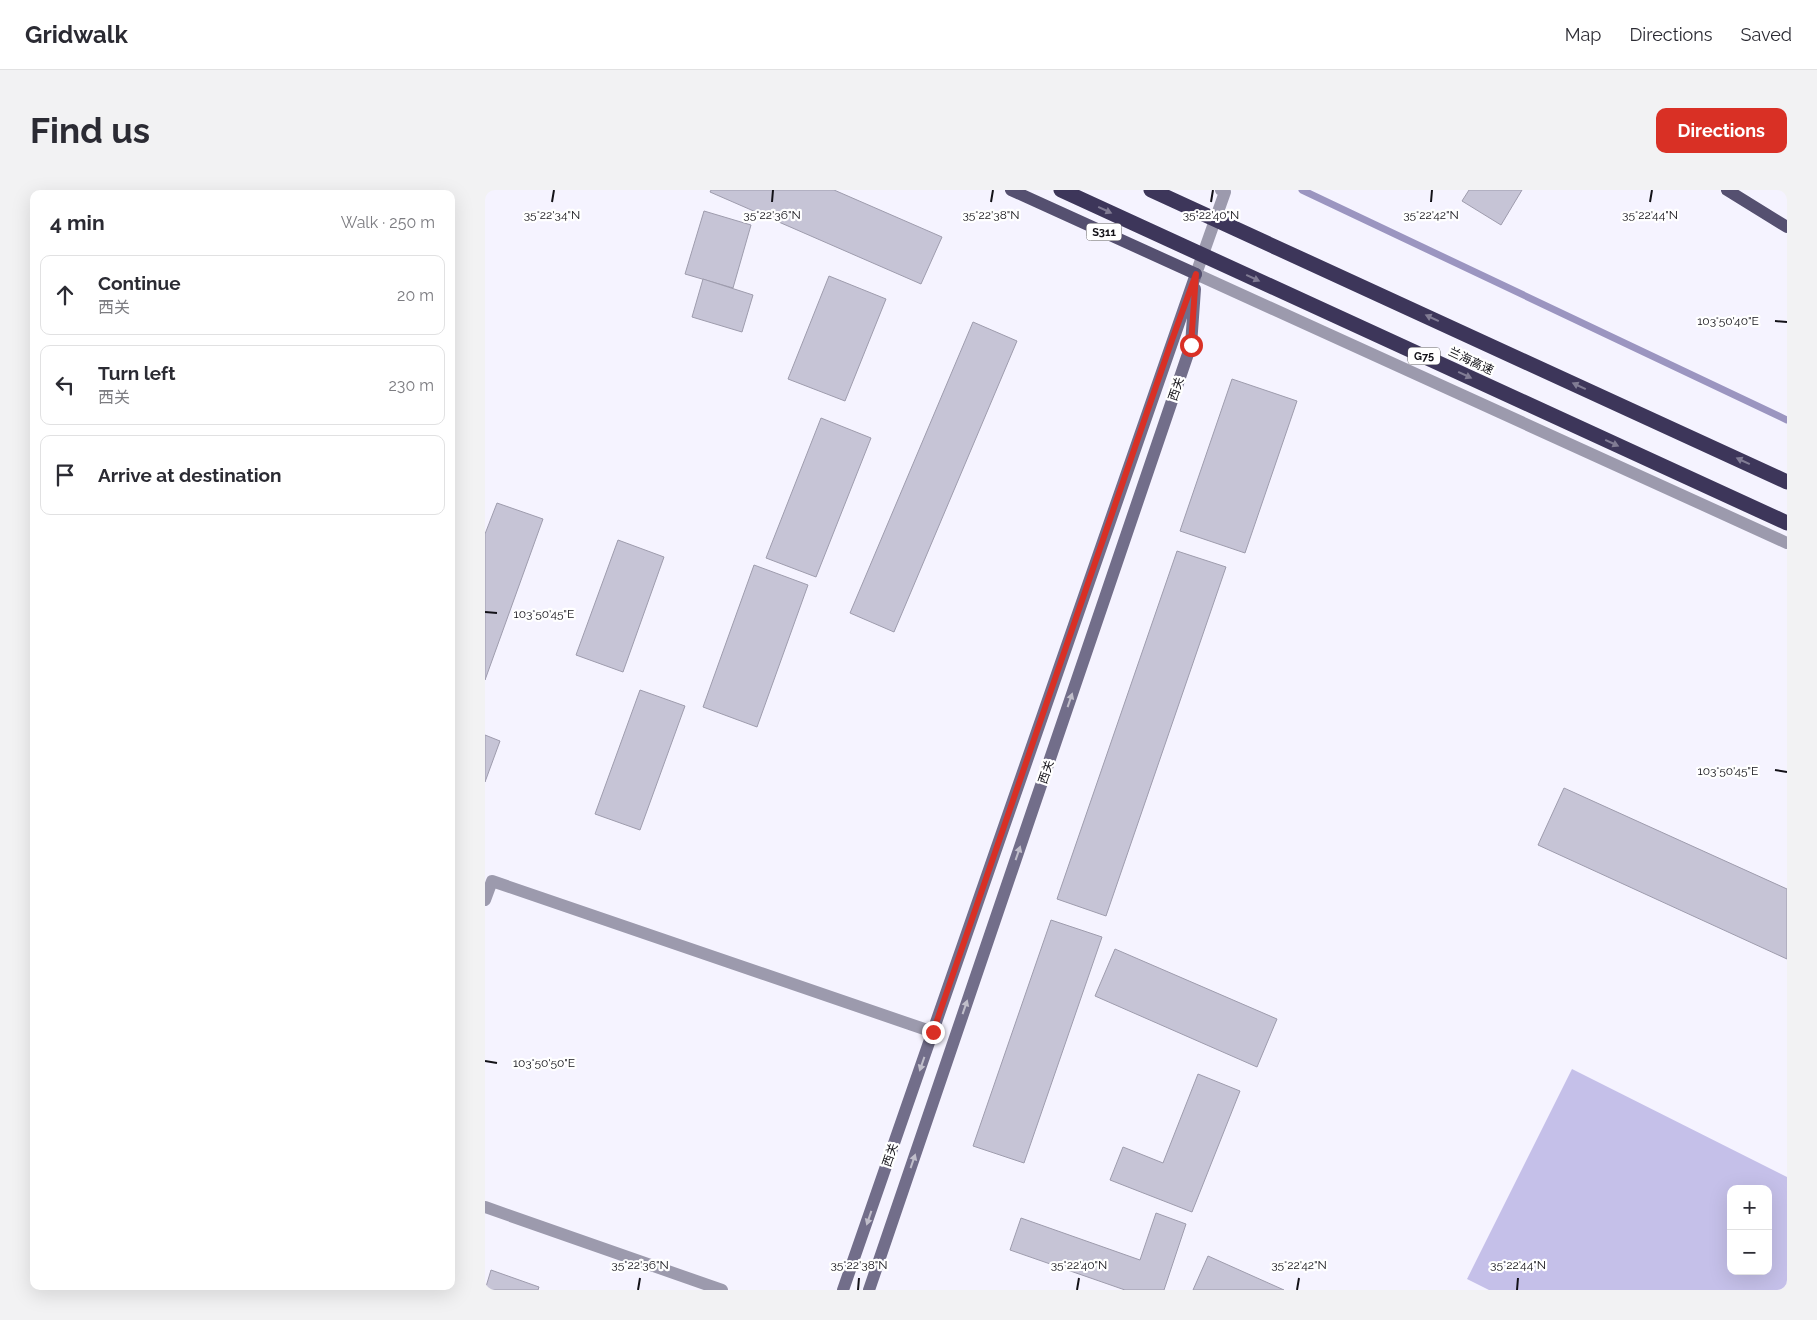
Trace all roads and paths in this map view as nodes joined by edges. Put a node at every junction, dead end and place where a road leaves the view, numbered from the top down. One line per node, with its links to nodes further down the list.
1 (1011, 190): 7 (main road, S311)
2 (1061, 190): 9 (highway, 兰海高速 / G75, one-way to 9)
3 (1151, 190): 8 (highway, 兰海高速, one-way to 3)
4 (1221, 190): 7 (street)
5 (1727, 190): 6 (main road)
6 (1787, 227)
7 (1196, 274): 10 (street); 12 (main road, 西关); 16 (main road, 西关, one-way to 7)
8 (1787, 482)
9 (1787, 523)
10 (1787, 543)
11 (485, 900): 12 (street)
12 (933, 1032): 15 (main road, 西关, one-way to 15)
13 (485, 1207): 14 (street)
14 (722, 1290)
15 (843, 1290)
16 (869, 1290)

